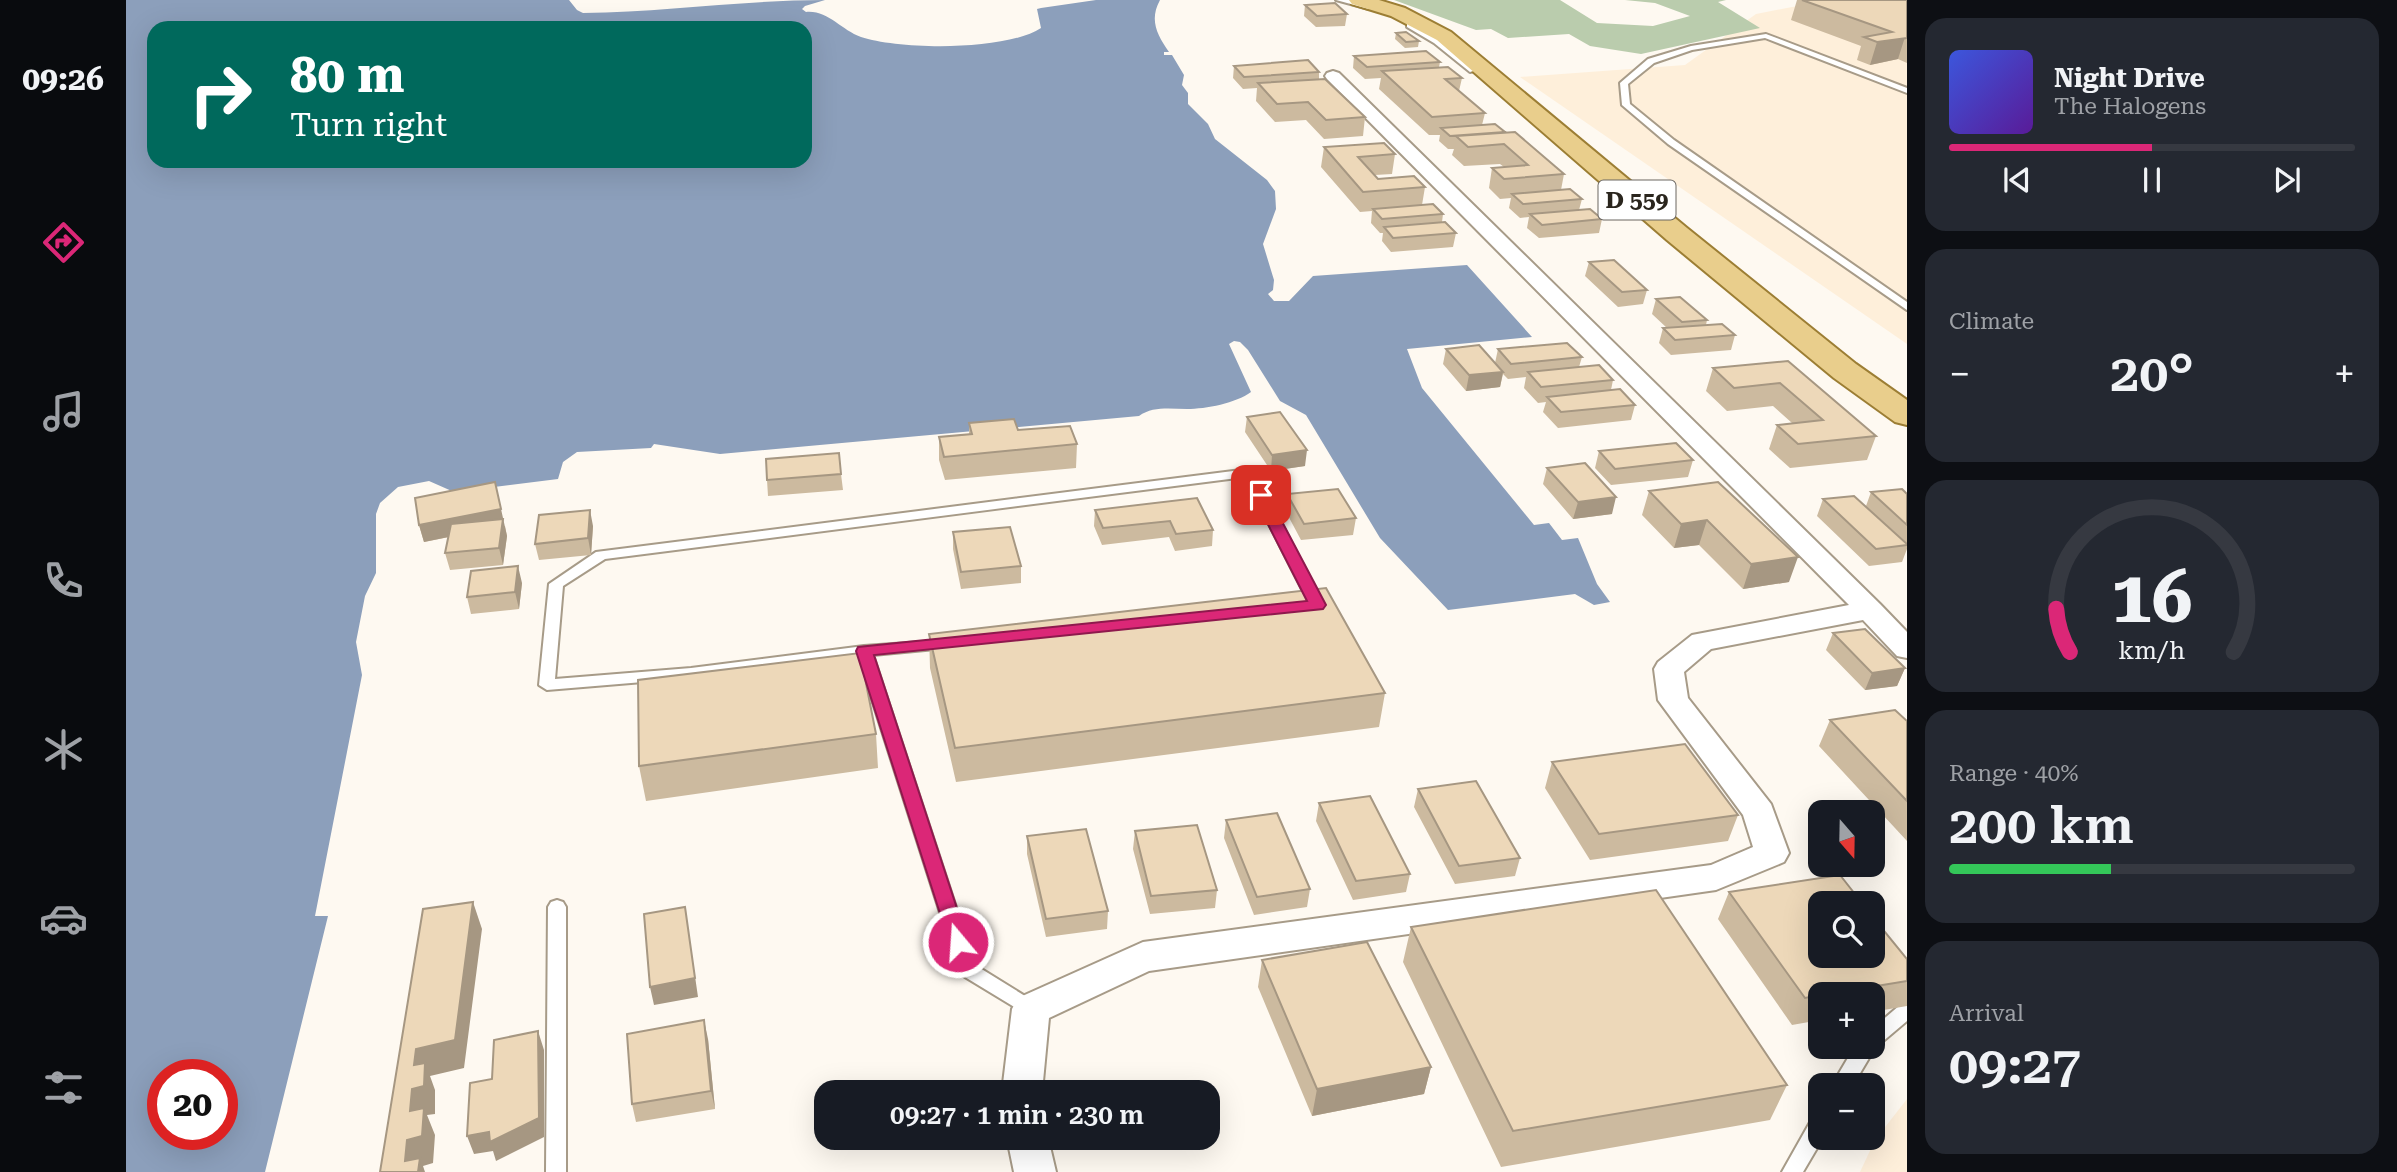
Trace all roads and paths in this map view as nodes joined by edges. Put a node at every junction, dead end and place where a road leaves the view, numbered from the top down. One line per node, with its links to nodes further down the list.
1 (1340, 0): 6 (lane)
2 (1359, 0): 6 (main road, D 559)
3 (1384, 0): 8 (main road, D 559)
4 (1333, 76): 11 (street)
5 (1907, 91): 7 (lane)
6 (1525, 104): 9 (main road, D 559)
7 (1907, 307)
8 (1907, 392)
9 (1907, 415)
10 (1304, 607): 14 (lane)
11 (1870, 610): 13 (street); 16 (street)
12 (960, 641): 14 (lane)
13 (1907, 649)
14 (864, 651): 16 (lane)
15 (558, 907): 22 (lane)
16 (1031, 1009): 19 (street)
17 (1907, 1010): 18 (lane)
18 (1885, 1029)
19 (1023, 1080)
20 (1808, 1144): 24 (lane)
21 (1030, 1150): 23 (street)
22 (556, 1172)
23 (1035, 1172)
24 (1792, 1172)

